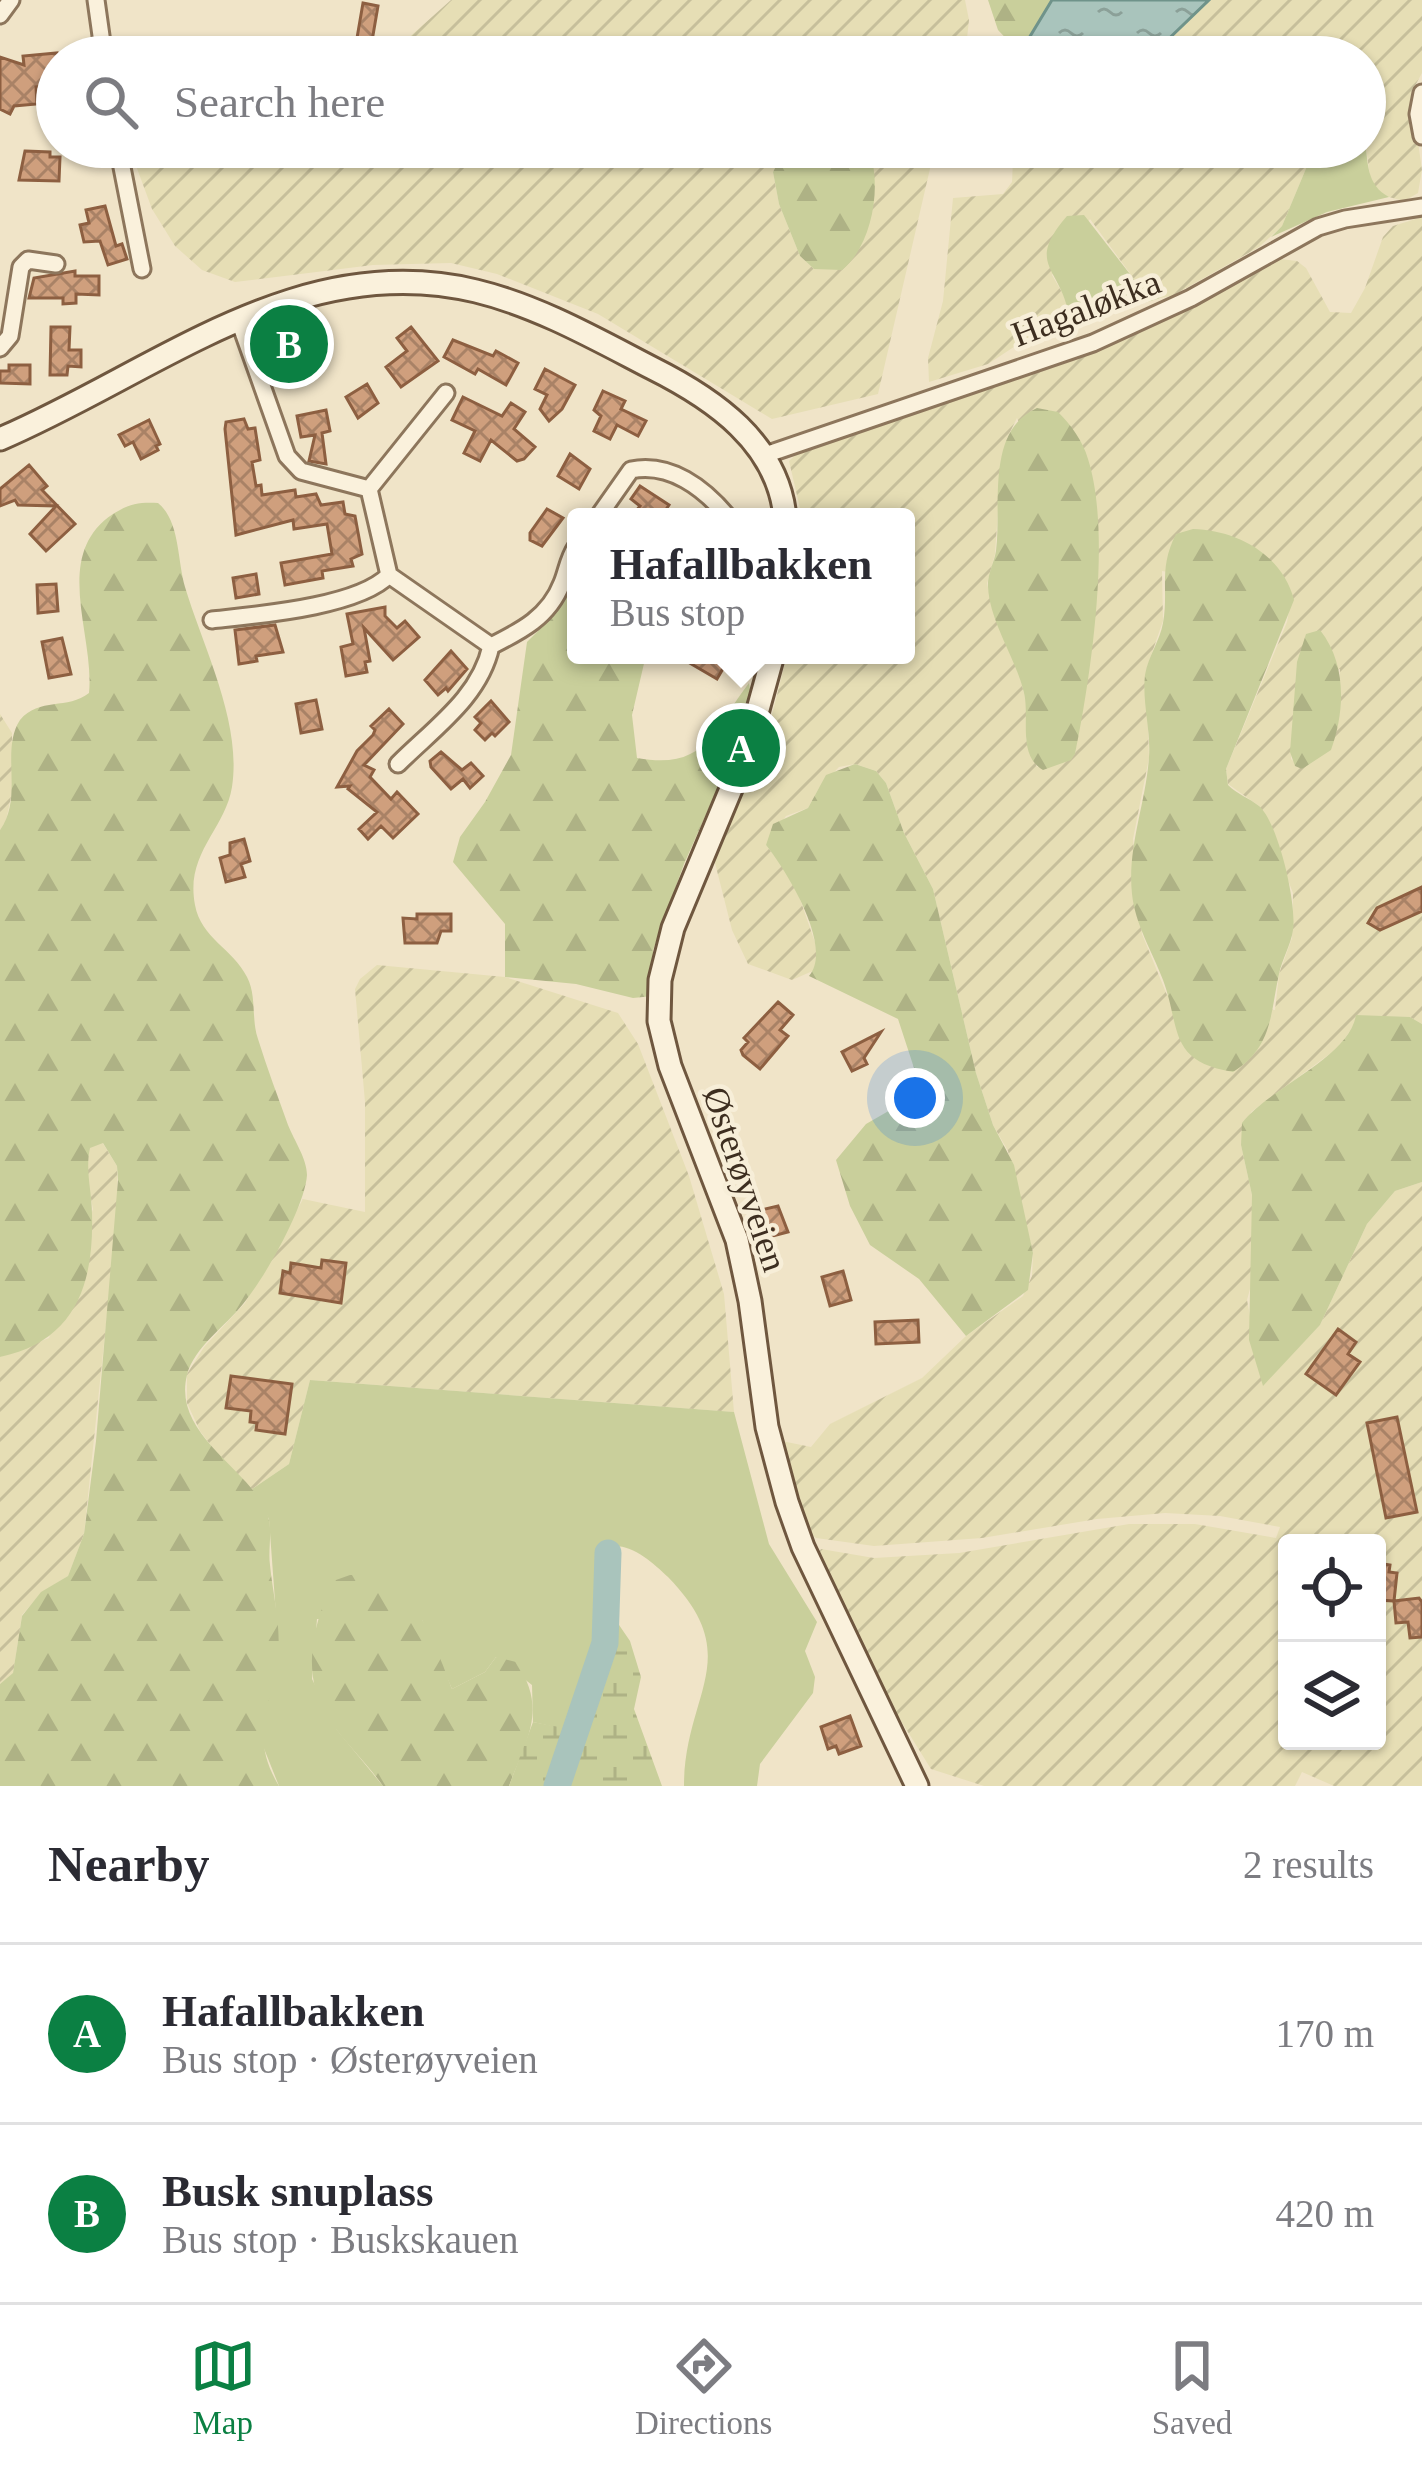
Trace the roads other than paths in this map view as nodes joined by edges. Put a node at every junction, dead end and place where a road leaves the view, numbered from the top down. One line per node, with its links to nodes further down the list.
1 (11, 0): 3 (street)
2 (96, 0): 4 (street)
3 (0, 14)
4 (101, 36)
5 (1422, 93): 6 (street)
6 (1422, 136)
7 (122, 168): 10 (street)
8 (1422, 207): 15 (street, Hagaløkka)
9 (56, 264): 12 (street)
10 (142, 268)
11 (238, 318): 14 (main road); 15 (main road); 16 (street)
12 (0, 348)
13 (446, 393): 16 (street)
14 (0, 439)
15 (766, 455): 19 (main road)
16 (369, 489): 21 (street)
17 (604, 508): 18 (street)
18 (721, 508)
19 (784, 508)
20 (567, 570): 23 (street)
21 (389, 575): 22 (street); 23 (street)
22 (212, 620)
23 (490, 646): 25 (street)
24 (771, 664): 26 (main road, Østerøyveien)
25 (398, 764)
26 (917, 1786)

